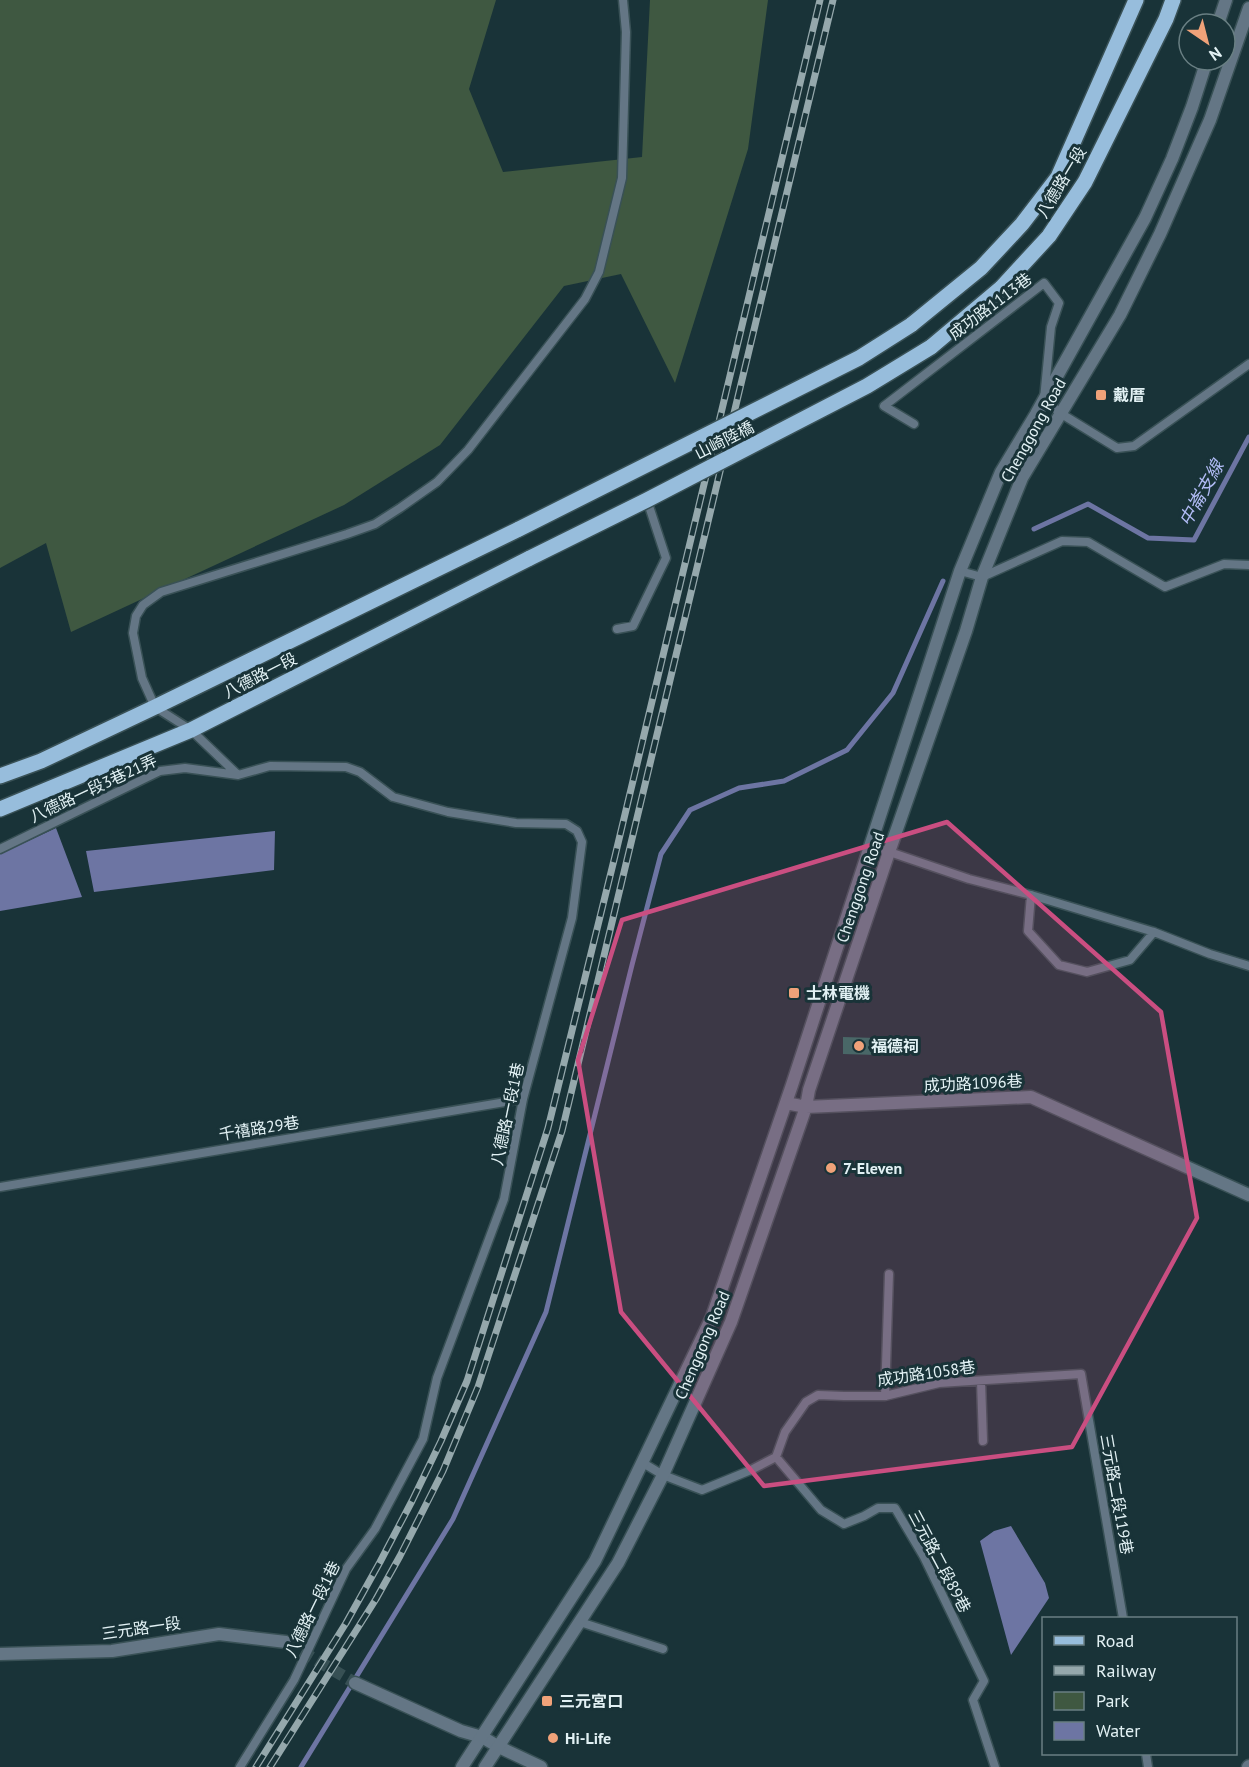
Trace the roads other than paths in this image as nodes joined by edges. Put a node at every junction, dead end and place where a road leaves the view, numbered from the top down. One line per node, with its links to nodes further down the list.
1 (623, 0): 19 (lane)
2 (1136, 0): 6 (main road, 八德路一段)
3 (1173, 0): 7 (main road, 八德路一段)
4 (1249, 8): 10 (street, Chenggong Road)
5 (1203, 72): 9 (street, Chenggong Road)
6 (911, 325): 13 (main road, 山崎陸橋, bridge)
7 (931, 347): 12 (main road, 山崎陸橋, bridge)
8 (1249, 364): 10 (lane)
9 (1044, 399): 10 (lane); 11 (lane, 成功路1113巷); 16 (street, Chenggong Road)
10 (1059, 413): 17 (street, Chenggong Road)
11 (914, 424)
12 (647, 500): 14 (main road, 山崎陸橋, bridge); 18 (lane)
13 (519, 529): 19 (main road, 八德路一段)
14 (530, 558): 20 (main road, 八德路一段)
15 (1249, 564): 17 (lane)
16 (960, 571): 17 (lane); 24 (street, Chenggong Road)
17 (982, 577): 26 (street, Chenggong Road)
18 (617, 629)
19 (155, 707): 20 (lane); 22 (main road, 八德路一段)
20 (191, 730): 21 (lane); 23 (main road, 八德路一段)
21 (238, 775): 25 (lane, 八德路一段3巷21弄); 30 (lane, 八德路一段1巷)
22 (0, 776)
23 (0, 809)
24 (869, 845): 26 (lane); 31 (street, Chenggong Road)
25 (0, 849)
26 (889, 852): 27 (lane); 32 (street, Chenggong Road)
27 (1030, 895): 28 (lane); 28 (lane)
28 (1154, 932): 29 (lane)
29 (1249, 966)
30 (523, 1100): 33 (lane, 千禧路29巷); 51 (lane, 八德路一段1巷)
31 (786, 1103): 32 (street, 成功路1096巷); 41 (street, Chenggong Road)
32 (806, 1107): 34 (street, 成功路1096巷); 42 (street, Chenggong Road)
33 (0, 1187)
34 (1249, 1195)
35 (890, 1274): 38 (lane)
36 (1081, 1374): 37 (lane, 成功路1058巷); 43 (lane, 三元路二段119巷)
37 (981, 1381): 38 (lane, 成功路1058巷); 39 (lane)
38 (885, 1396): 40 (lane, 成功路1058巷)
39 (983, 1441)
40 (776, 1457): 42 (lane); 55 (lane, 三元路二段89巷)
41 (643, 1463): 42 (lane); 49 (street, Chenggong Road)
42 (663, 1475): 44 (street, Chenggong Road)
43 (1123, 1617)
44 (580, 1622): 46 (lane); 50 (street, Chenggong Road)
45 (286, 1642): 47 (street, 三元路一段)
46 (663, 1649)
47 (0, 1654)
48 (355, 1683): 49 (street)
49 (483, 1737): 50 (street); 52 (street, Chenggong Road)
50 (499, 1747): 53 (street, Chenggong Road); 54 (street)
51 (240, 1767)
52 (462, 1767)
53 (485, 1767)
54 (541, 1767)
55 (995, 1767)

